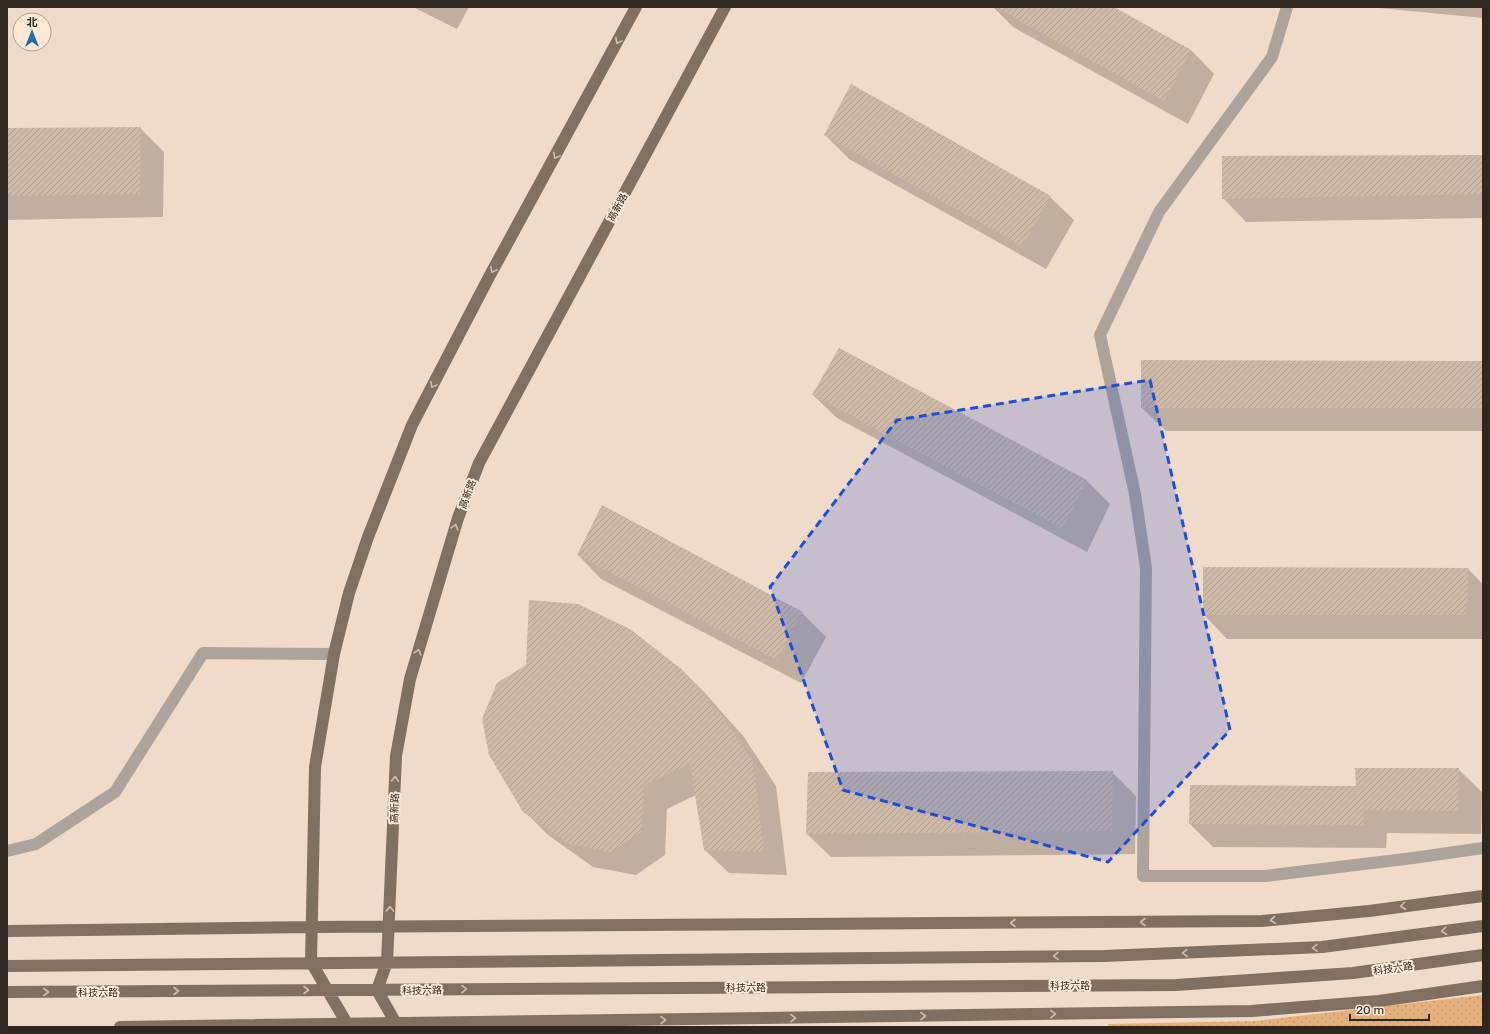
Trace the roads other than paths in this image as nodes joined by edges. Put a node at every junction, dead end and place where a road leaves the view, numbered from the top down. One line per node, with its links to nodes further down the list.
1 (636, 7): 4 (main road, one-way to 4)
2 (725, 7): 10 (main road, 高新路, one-way to 2)
3 (1287, 7): 5 (street)
4 (334, 654): 6 (street); 9 (main road)
5 (1483, 848)
6 (7, 852)
7 (1483, 896): 10 (main road, one-way to 10)
8 (1483, 926): 14 (main road, one-way to 14)
9 (312, 927): 10 (main road); 11 (main road); 13 (main road)
10 (389, 927): 14 (main road, 高新路)
11 (7, 931)
12 (1483, 955): 18 (main road, 科技六路, one-way to 12)
13 (311, 962): 14 (main road); 15 (main road); 17 (main road)
14 (387, 962): 18 (main road, 高新路)
15 (7, 966)
16 (1483, 986): 21 (main road, one-way to 16)
17 (327, 990): 18 (main road, 科技六路); 19 (main road, 科技六路, one-way to 17); 20 (main road)
18 (377, 990): 21 (main road)
19 (7, 992)
20 (348, 1025): 21 (main road); 22 (main road)
21 (397, 1026)
22 (120, 1027)

